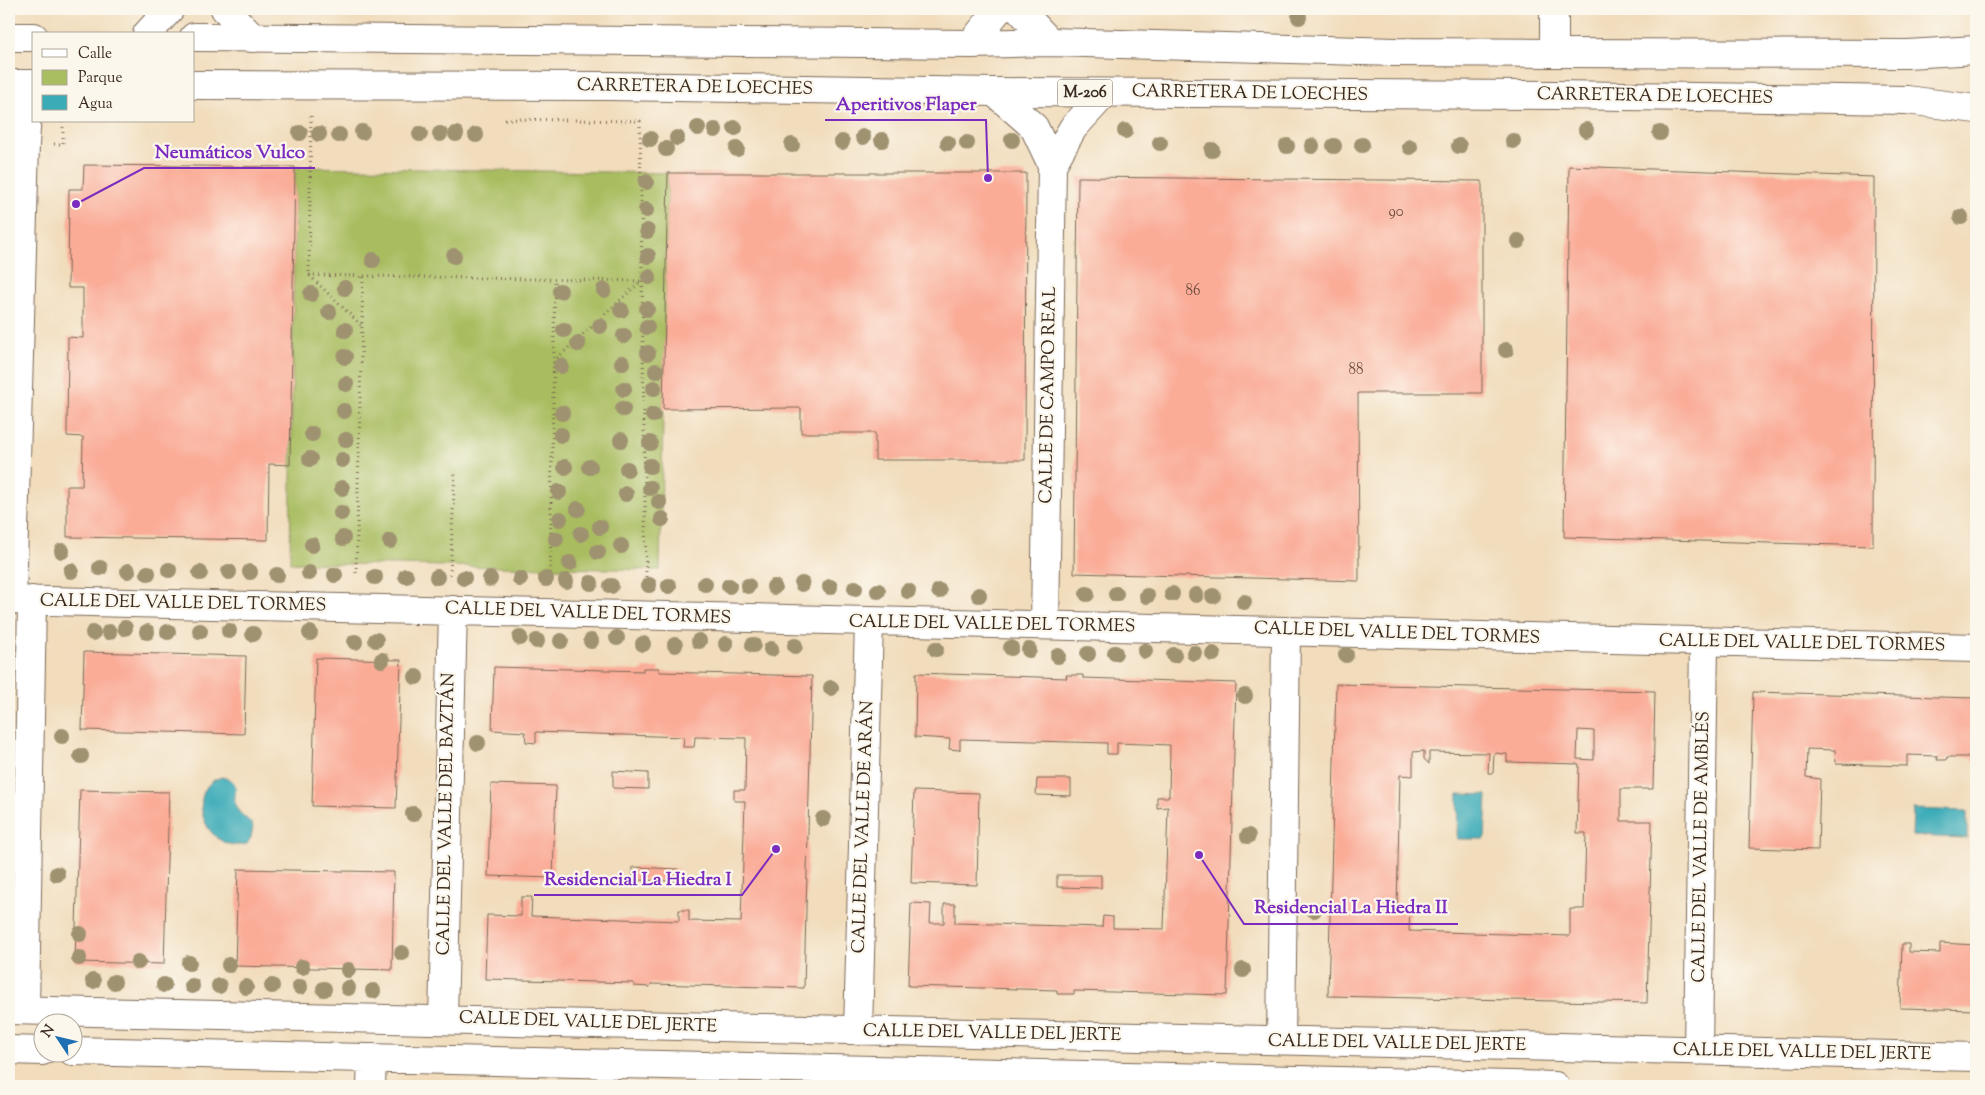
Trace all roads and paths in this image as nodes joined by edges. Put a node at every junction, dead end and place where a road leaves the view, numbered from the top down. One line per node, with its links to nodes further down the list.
1 (170, 9): 6 (street)
2 (226, 9): 10 (street)
3 (999, 9): 12 (street)
4 (1019, 9): 11 (street)
5 (1554, 9): 14 (street)
6 (149, 32)
7 (9, 37): 8 (street)
8 (32, 37)
9 (195, 37): 10 (street)
10 (252, 38): 12 (street)
11 (1050, 42): 12 (street); 14 (street)
12 (971, 44)
13 (1976, 50): 14 (street)
14 (1554, 53)
15 (24, 84): 36 (street)
16 (195, 85): 17 (street, CARRETERA DE LOECHES / M-206)
17 (994, 92): 18 (street, CARRETERA DE LOECHES / M-206); 24 (street, CALLE DE CAMPO REAL)
18 (1105, 93): 19 (street, CARRETERA DE LOECHES / M-206); 24 (street, CALLE DE CAMPO REAL)
19 (1976, 109)
20 (301, 116): 21 (path)
21 (311, 116): 22 (path); 25 (path)
22 (321, 116)
23 (499, 119): 28 (path)
24 (1052, 165): 39 (street, CALLE DE CAMPO REAL)
25 (309, 275): 26 (path); 29 (path)
26 (363, 276): 27 (path); 29 (path)
27 (555, 279): 28 (path); 30 (path)
28 (641, 281): 30 (path); 35 (path)
29 (362, 326): 32 (path)
30 (554, 361): 34 (path)
31 (455, 470): 33 (path)
32 (356, 573)
33 (450, 575)
34 (550, 578)
35 (646, 581)
36 (18, 600): 37 (street, CALLE DEL VALLE DEL TORMES); 43 (street)
37 (452, 610): 38 (street, CALLE DEL VALLE DEL TORMES); 44 (street, CALLE DEL VALLE DEL BAZTÁN)
38 (869, 622): 39 (street, CALLE DEL VALLE DEL TORMES); 45 (street, CALLE DEL VALLE DE ARÁN)
39 (1045, 625): 40 (street, CALLE DEL VALLE DEL TORMES)
40 (1286, 631): 41 (street, CALLE DEL VALLE DEL TORMES); 46 (street)
41 (1704, 642): 42 (street, CALLE DEL VALLE DEL TORMES); 50 (street, CALLE DEL VALLE DE AMBLÉS)
42 (1976, 648)
43 (17, 1010): 44 (street, CALLE DEL VALLE DEL JERTE)
44 (443, 1019): 45 (street, CALLE DEL VALLE DEL JERTE)
45 (858, 1031): 46 (street, CALLE DEL VALLE DEL JERTE)
46 (1281, 1041): 50 (street, CALLE DEL VALLE DEL JERTE)
47 (9, 1050): 48 (street)
48 (32, 1051)
49 (82, 1051): 52 (street, CALLE DEL VALLE DEL JERTE)
50 (1698, 1051): 51 (street, CALLE DEL VALLE DEL JERTE)
51 (1976, 1057)
52 (372, 1058): 53 (street, CALLE DEL VALLE DEL JERTE); 55 (street)
53 (836, 1078): 54 (street, CALLE DEL VALLE DEL JERTE)
54 (1254, 1082): 56 (street, CALLE DEL VALLE DEL JERTE)
55 (371, 1086)
56 (1555, 1086)

